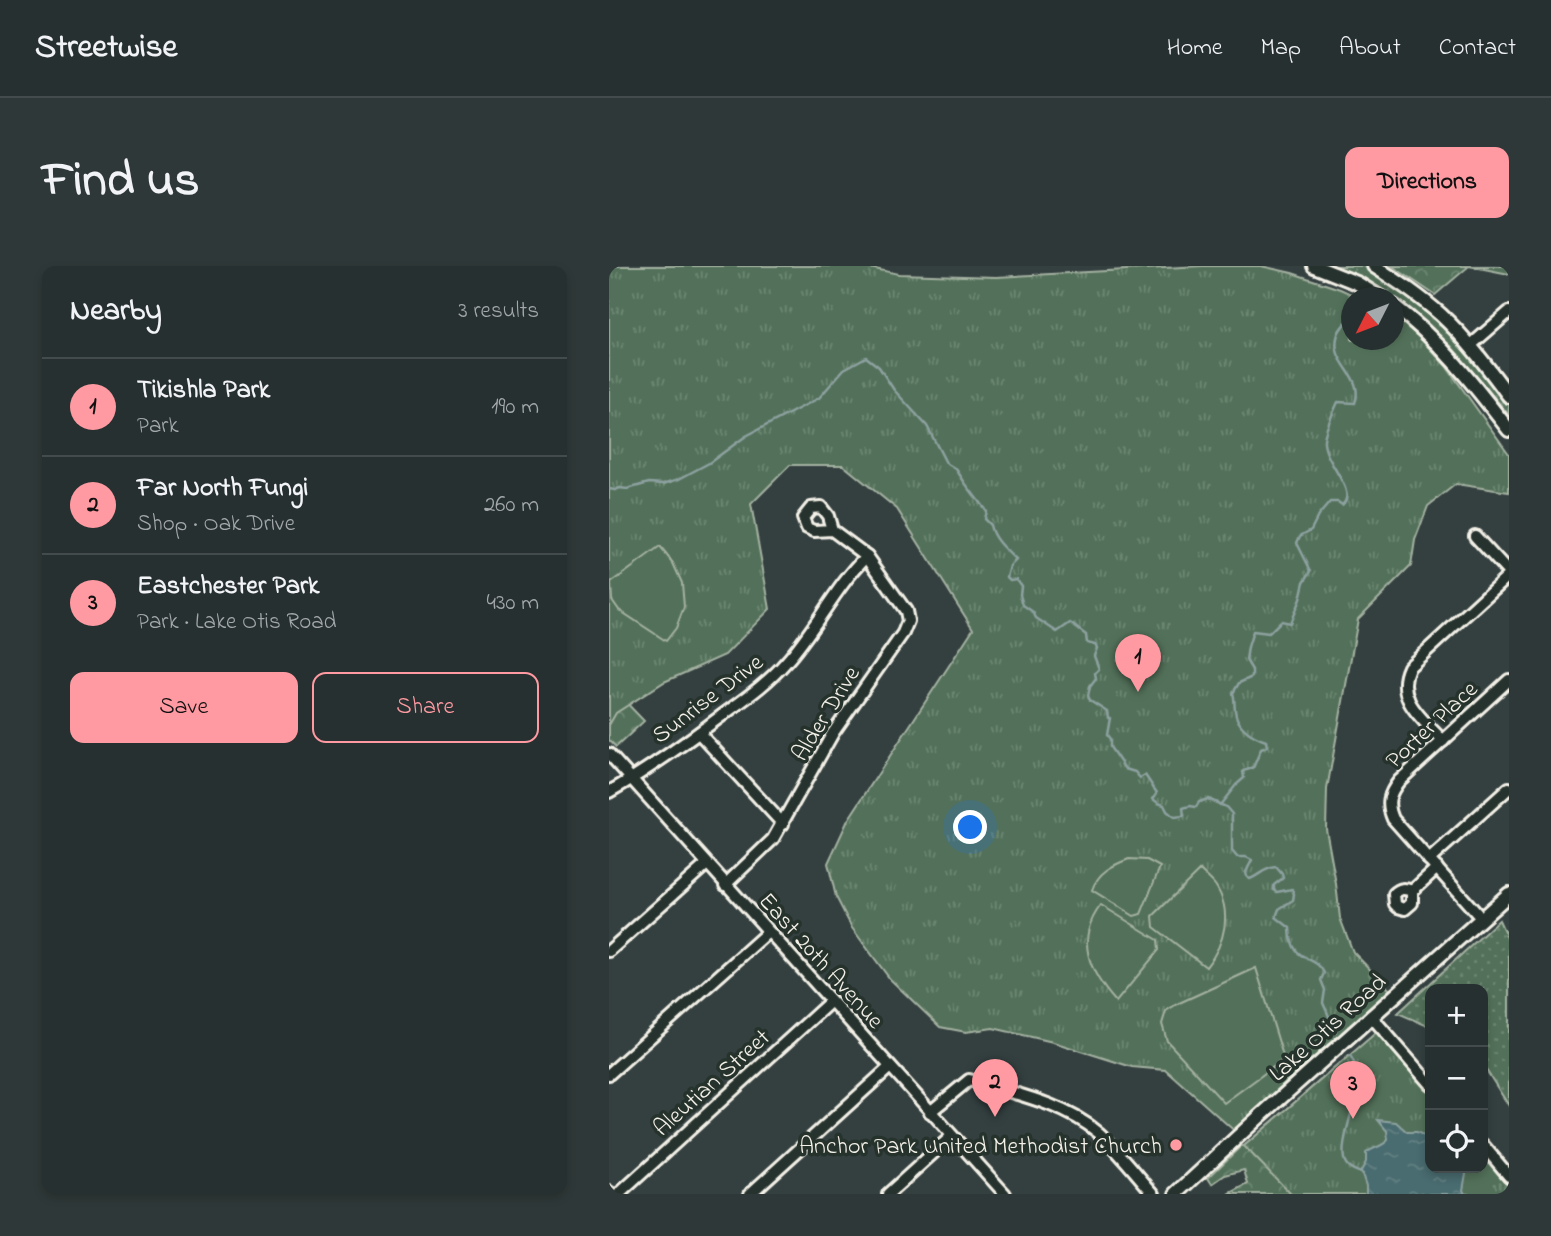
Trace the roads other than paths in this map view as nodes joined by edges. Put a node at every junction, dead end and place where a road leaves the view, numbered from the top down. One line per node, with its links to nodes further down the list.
1 (1314, 266): 3 (main road)
2 (1374, 266): 6 (main road)
3 (1362, 287)
4 (1509, 312): 6 (street)
5 (1404, 314): 8 (main road)
6 (1471, 346): 7 (main road)
7 (1509, 396)
8 (1509, 430)
9 (832, 530): 11 (street)
10 (1475, 536): 12 (street)
11 (867, 555): 14 (street, Sunrise Drive); 20 (street, Alder Drive)
12 (1509, 574): 15 (street)
13 (1509, 680): 15 (street, Porter Place)
14 (699, 733): 17 (street, Sunrise Drive); 20 (street)
15 (1443, 741): 22 (street, Porter Place)
16 (609, 754): 17 (street, East 20th Avenue)
17 (632, 779): 19 (street, Sunrise Drive); 21 (street, East 20th Avenue)
18 (1509, 788): 22 (street)
19 (609, 792)
20 (783, 824): 23 (street, Alder Drive)
21 (707, 864): 23 (street, East 20th Avenue); 28 (street)
22 (1433, 864): 24 (street); 26 (street)
23 (725, 885): 27 (street, East 20th Avenue)
24 (1412, 891)
25 (1509, 894): 26 (main road, Lake Otis Road)
26 (1481, 918): 30 (main road, Lake Otis Road)
27 (768, 932): 29 (street, East 20th Avenue); 32 (street)
28 (609, 951)
29 (831, 1002): 31 (street, East 20th Avenue); 38 (street, Aleutian Street)
30 (1371, 1016): 33 (street); 43 (main road, Lake Otis Road)
31 (890, 1067): 34 (street, East 20th Avenue); 39 (street)
32 (609, 1074)
33 (1425, 1078)
34 (930, 1112): 35 (street, East 20th Avenue); 42 (street)
35 (952, 1136): 40 (street); 41 (street, East 20th Avenue)
36 (1488, 1151): 37 (street)
37 (1509, 1175)
38 (619, 1194)
39 (750, 1194)
40 (888, 1194)
41 (1005, 1194)
42 (1154, 1194)
43 (1176, 1194)

